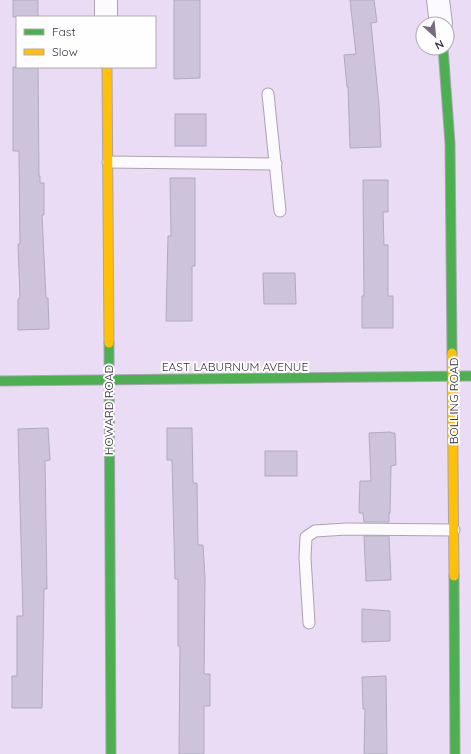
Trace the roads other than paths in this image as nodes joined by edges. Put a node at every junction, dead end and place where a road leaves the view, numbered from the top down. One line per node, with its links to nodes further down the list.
1 (106, 0): 3 (street)
2 (438, 0): 4 (street)
3 (106, 16)
4 (440, 16)
5 (444, 56): 11 (street, BOLLING ROAD)
6 (107, 68): 8 (street, HOWARD ROAD)
7 (268, 94): 9 (lane)
8 (108, 162): 9 (lane); 13 (street, HOWARD ROAD)
9 (276, 164): 10 (lane)
10 (280, 211)
11 (453, 376): 12 (street, EAST LABURNUM AVENUE); 13 (street, EAST LABURNUM AVENUE); 15 (street, BOLLING ROAD)
12 (471, 376)
13 (108, 379): 14 (street, EAST LABURNUM AVENUE); 17 (street, HOWARD ROAD)
14 (0, 381)
15 (454, 530): 16 (lane); 18 (street, BOLLING ROAD)
16 (308, 623)
17 (111, 754)
18 (455, 754)

